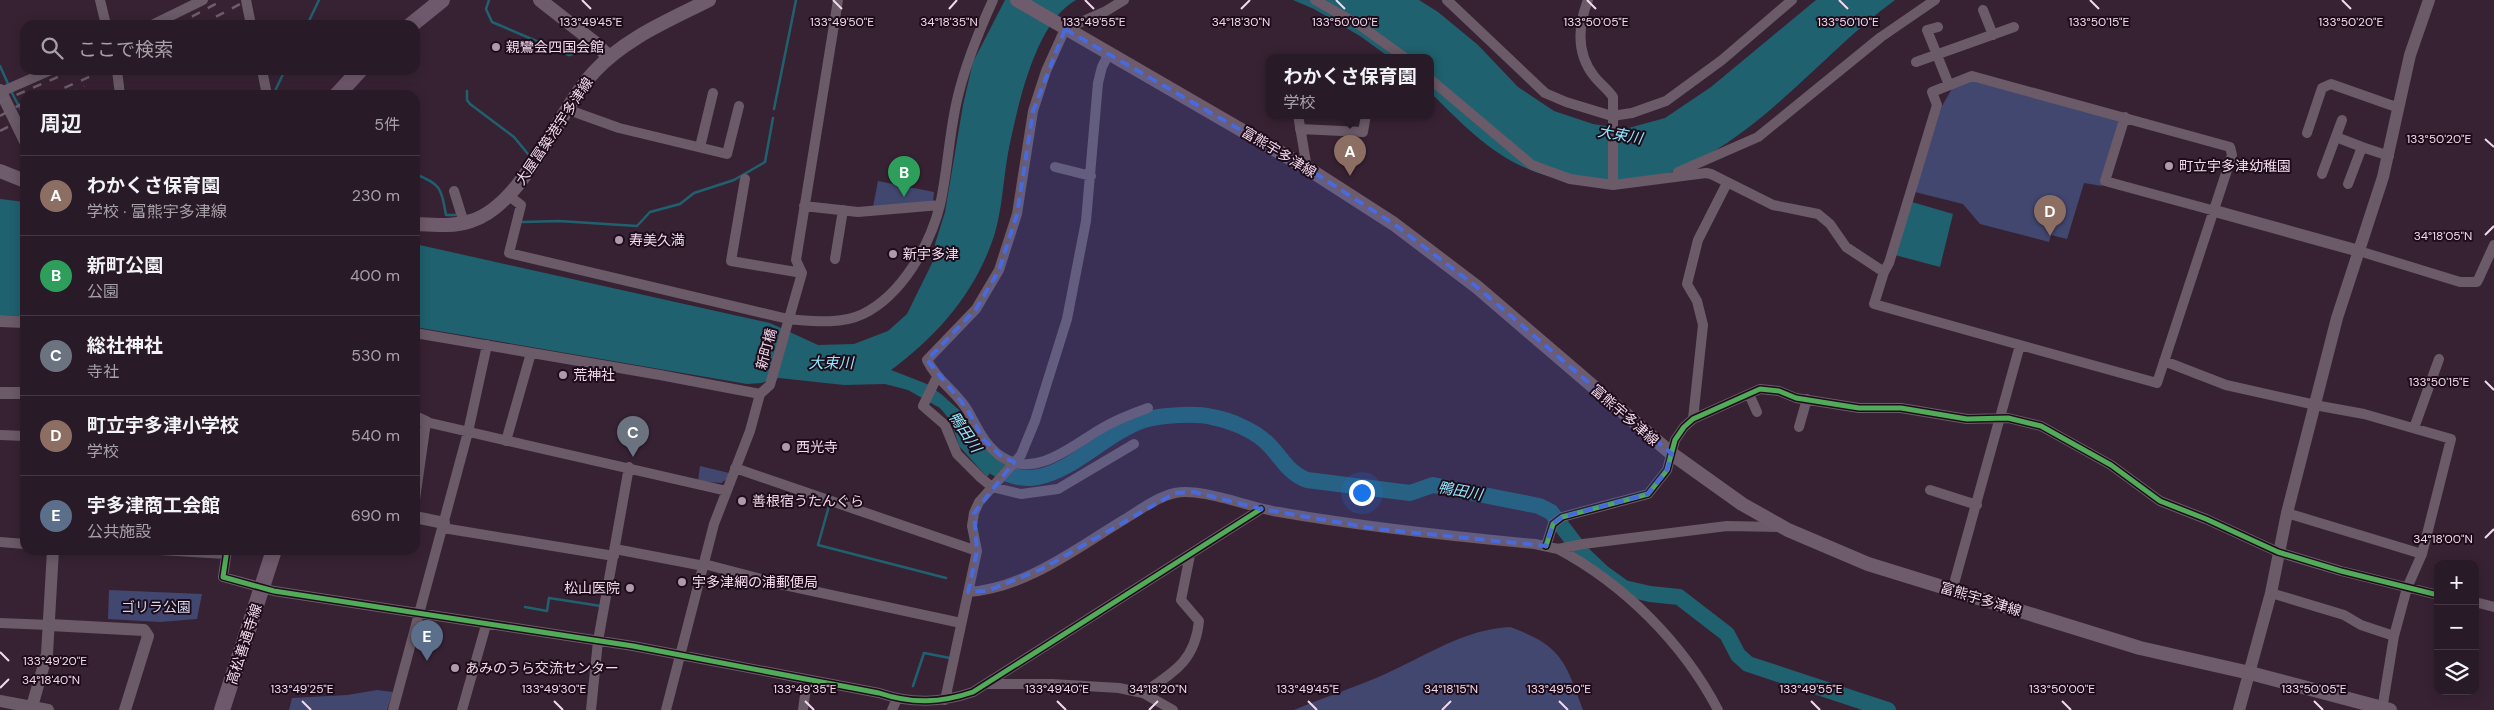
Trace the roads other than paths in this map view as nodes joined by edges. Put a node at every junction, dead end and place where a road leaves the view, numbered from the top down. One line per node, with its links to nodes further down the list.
1 (100, 0): 18 (street)
2 (203, 0): 19 (street)
3 (246, 0): 20 (street)
4 (442, 0): 21 (main road)
5 (540, 0): 29 (main road)
6 (710, 0): 29 (main road)
7 (838, 0): 71 (street)
8 (993, 0): 70 (street)
9 (1017, 0): 24 (main road, 富熊宇多津線)
10 (1124, 0): 24 (street)
11 (1315, 0): 27 (street)
12 (1447, 0): 48 (street)
13 (1588, 0): 48 (street)
14 (1792, 0): 48 (street)
15 (1935, 0): 62 (street)
16 (2429, 0): 43 (street)
17 (1983, 10): 25 (street)
18 (105, 20)
19 (162, 20)
20 (250, 20)
21 (417, 20)
22 (1938, 26): 28 (street)
23 (2014, 27): 25 (street)
24 (1064, 28): 26 (main road, 富熊宇多津線); 90 (street)
25 (1993, 35): 28 (street)
26 (1109, 53): 58 (main road, 富熊宇多津線); 61 (street)
27 (1400, 54)
28 (1937, 55): 30 (street); 36 (street)
29 (609, 57): 44 (main road, 大屋冨築港宇多津線)
30 (1916, 62)
31 (39, 75): 37 (street)
32 (118, 75): 38 (street)
33 (263, 75): 39 (street)
34 (355, 75): 40 (main road)
35 (1434, 82): 65 (street)
36 (1949, 85): 45 (street); 79 (street)
37 (5, 89): 50 (street)
38 (119, 90)
39 (265, 90)
40 (342, 90)
41 (713, 93): 54 (street)
42 (739, 106): 54 (street)
43 (2399, 108): 52 (street); 56 (street)
44 (566, 109): 54 (street); 69 (main road, 大屋冨築港宇多津線)
45 (2125, 117): 73 (street); 73 (street)
46 (1299, 119): 51 (street)
47 (1365, 119): 51 (street)
48 (1612, 119): 65 (street)
49 (2342, 120): 53 (street)
50 (20, 128)
51 (1300, 129): 58 (street)
52 (2307, 133)
53 (2336, 137): 55 (street); 60 (street)
54 (700, 147)
55 (2362, 147): 56 (street); 67 (street)
56 (2389, 156): 77 (street)
57 (1055, 166): 61 (street)
58 (1307, 168): 109 (main road, 富熊宇多津線)
59 (0, 171): 63 (main road)
60 (2322, 174)
61 (1091, 176): 110 (street)
62 (1668, 177): 65 (street); 66 (street)
63 (20, 179)
64 (745, 179): 80 (street)
65 (1612, 184)
66 (1727, 184): 79 (street); 101 (street)
67 (2348, 184)
68 (454, 191): 74 (street)
69 (509, 196): 74 (main road, 大屋冨築港宇多津線); 81 (street)
70 (940, 205): 72 (street); 81 (street)
71 (804, 206): 72 (street); 80 (street)
72 (843, 210): 78 (street)
73 (2215, 211): 77 (street); 89 (street)
74 (464, 223): 75 (main road, 大屋冨築港宇多津線)
75 (420, 224)
76 (2494, 245): 77 (street)
77 (2359, 251): 96 (street)
78 (835, 259)
79 (1884, 272): 86 (street)
80 (802, 273): 81 (street, 新町橋)
81 (788, 319): 93 (street, 新町橋)
82 (0, 321): 83 (street)
83 (20, 322)
84 (420, 334): 85 (street)
85 (487, 345): 87 (street); 104 (street)
86 (2020, 345): 89 (street); 99 (street)
87 (531, 353): 93 (street); 107 (street)
88 (2439, 359): 103 (street)
89 (2164, 361): 96 (street)
90 (938, 377): 110 (street); 113 (street)
91 (0, 392): 92 (street)
92 (20, 393)
93 (760, 394): 112 (street)
94 (1749, 394): 95 (street); 98 (street); 101 (street)
95 (1807, 399): 99 (street); 102 (street)
96 (2313, 405): 103 (street); 118 (street)
97 (1148, 408): 110 (street)
98 (1757, 412)
99 (2001, 418): 116 (street); 128 (street)
100 (420, 419): 104 (street)
101 (1693, 419): 109 (street)
102 (1799, 427)
103 (2414, 428): 129 (street)
104 (468, 432): 107 (street); 120 (street)
105 (0, 435): 106 (street)
106 (20, 436)
107 (506, 441): 111 (street)
108 (1134, 444): 113 (street)
109 (1672, 454): 121 (main road, 富熊宇多津線); 124 (street)
110 (1014, 462): 113 (street)
111 (629, 467): 115 (street); 127 (street)
112 (735, 468): 115 (street); 126 (street)
113 (992, 487): 126 (street)
114 (1930, 490): 116 (street)
115 (727, 491): 134 (street)
116 (1977, 505): 137 (street)
117 (1261, 509): 124 (street); 133 (street); 138 (street)
118 (2287, 513): 128 (street); 129 (street)
119 (420, 519): 120 (street)
120 (443, 526): 127 (street); 143 (street)
121 (1783, 527): 125 (street); 137 (main road, 富熊宇多津線)
122 (0, 542): 123 (street)
123 (20, 544)
124 (1546, 546): 125 (street)
125 (1558, 549): 170 (street)
126 (977, 551): 138 (street)
127 (614, 552): 134 (street); 149 (street)
128 (2278, 552): 136 (street); 139 (street)
129 (2422, 554): 136 (street)
130 (53, 555): 146 (street)
131 (226, 555): 135 (street)
132 (272, 555): 135 (main road, 高松善通寺線)
133 (1190, 555): 153 (street); 154 (street)
134 (704, 565): 144 (street); 150 (street)
135 (262, 588): 143 (street); 162 (main road, 高松善通寺線)
136 (2407, 588): 140 (street); 148 (street)
137 (1952, 591): 151 (main road, 富熊宇多津線)
138 (968, 592): 144 (street)
139 (2271, 593): 148 (street); 151 (street)
140 (2434, 593)
141 (2479, 603): 142 (street)
142 (2494, 607)
143 (419, 614): 147 (street); 163 (street)
144 (961, 622): 156 (street)
145 (0, 623): 146 (street)
146 (50, 625): 158 (street); 161 (street)
147 (486, 625): 149 (street); 164 (street)
148 (2394, 636): 159 (street)
149 (598, 641): 150 (street); 165 (street)
150 (680, 655): 152 (street); 166 (street)
151 (2250, 673): 159 (main road, 富熊宇多津線); 171 (street)
152 (807, 680): 155 (street); 167 (street)
153 (986, 684): 154 (street); 156 (street)
154 (1143, 693): 169 (street)
155 (897, 699): 156 (street); 168 (street)
156 (945, 700)
157 (0, 702): 158 (street)
158 (32, 708): 160 (street)
159 (2385, 709)
160 (48, 710)
161 (125, 710)
162 (222, 710)
163 (392, 710)
164 (462, 710)
165 (592, 710)
166 (666, 710)
167 (803, 710)
168 (892, 710)
169 (1173, 710)
170 (1718, 710)
171 (2239, 710)

